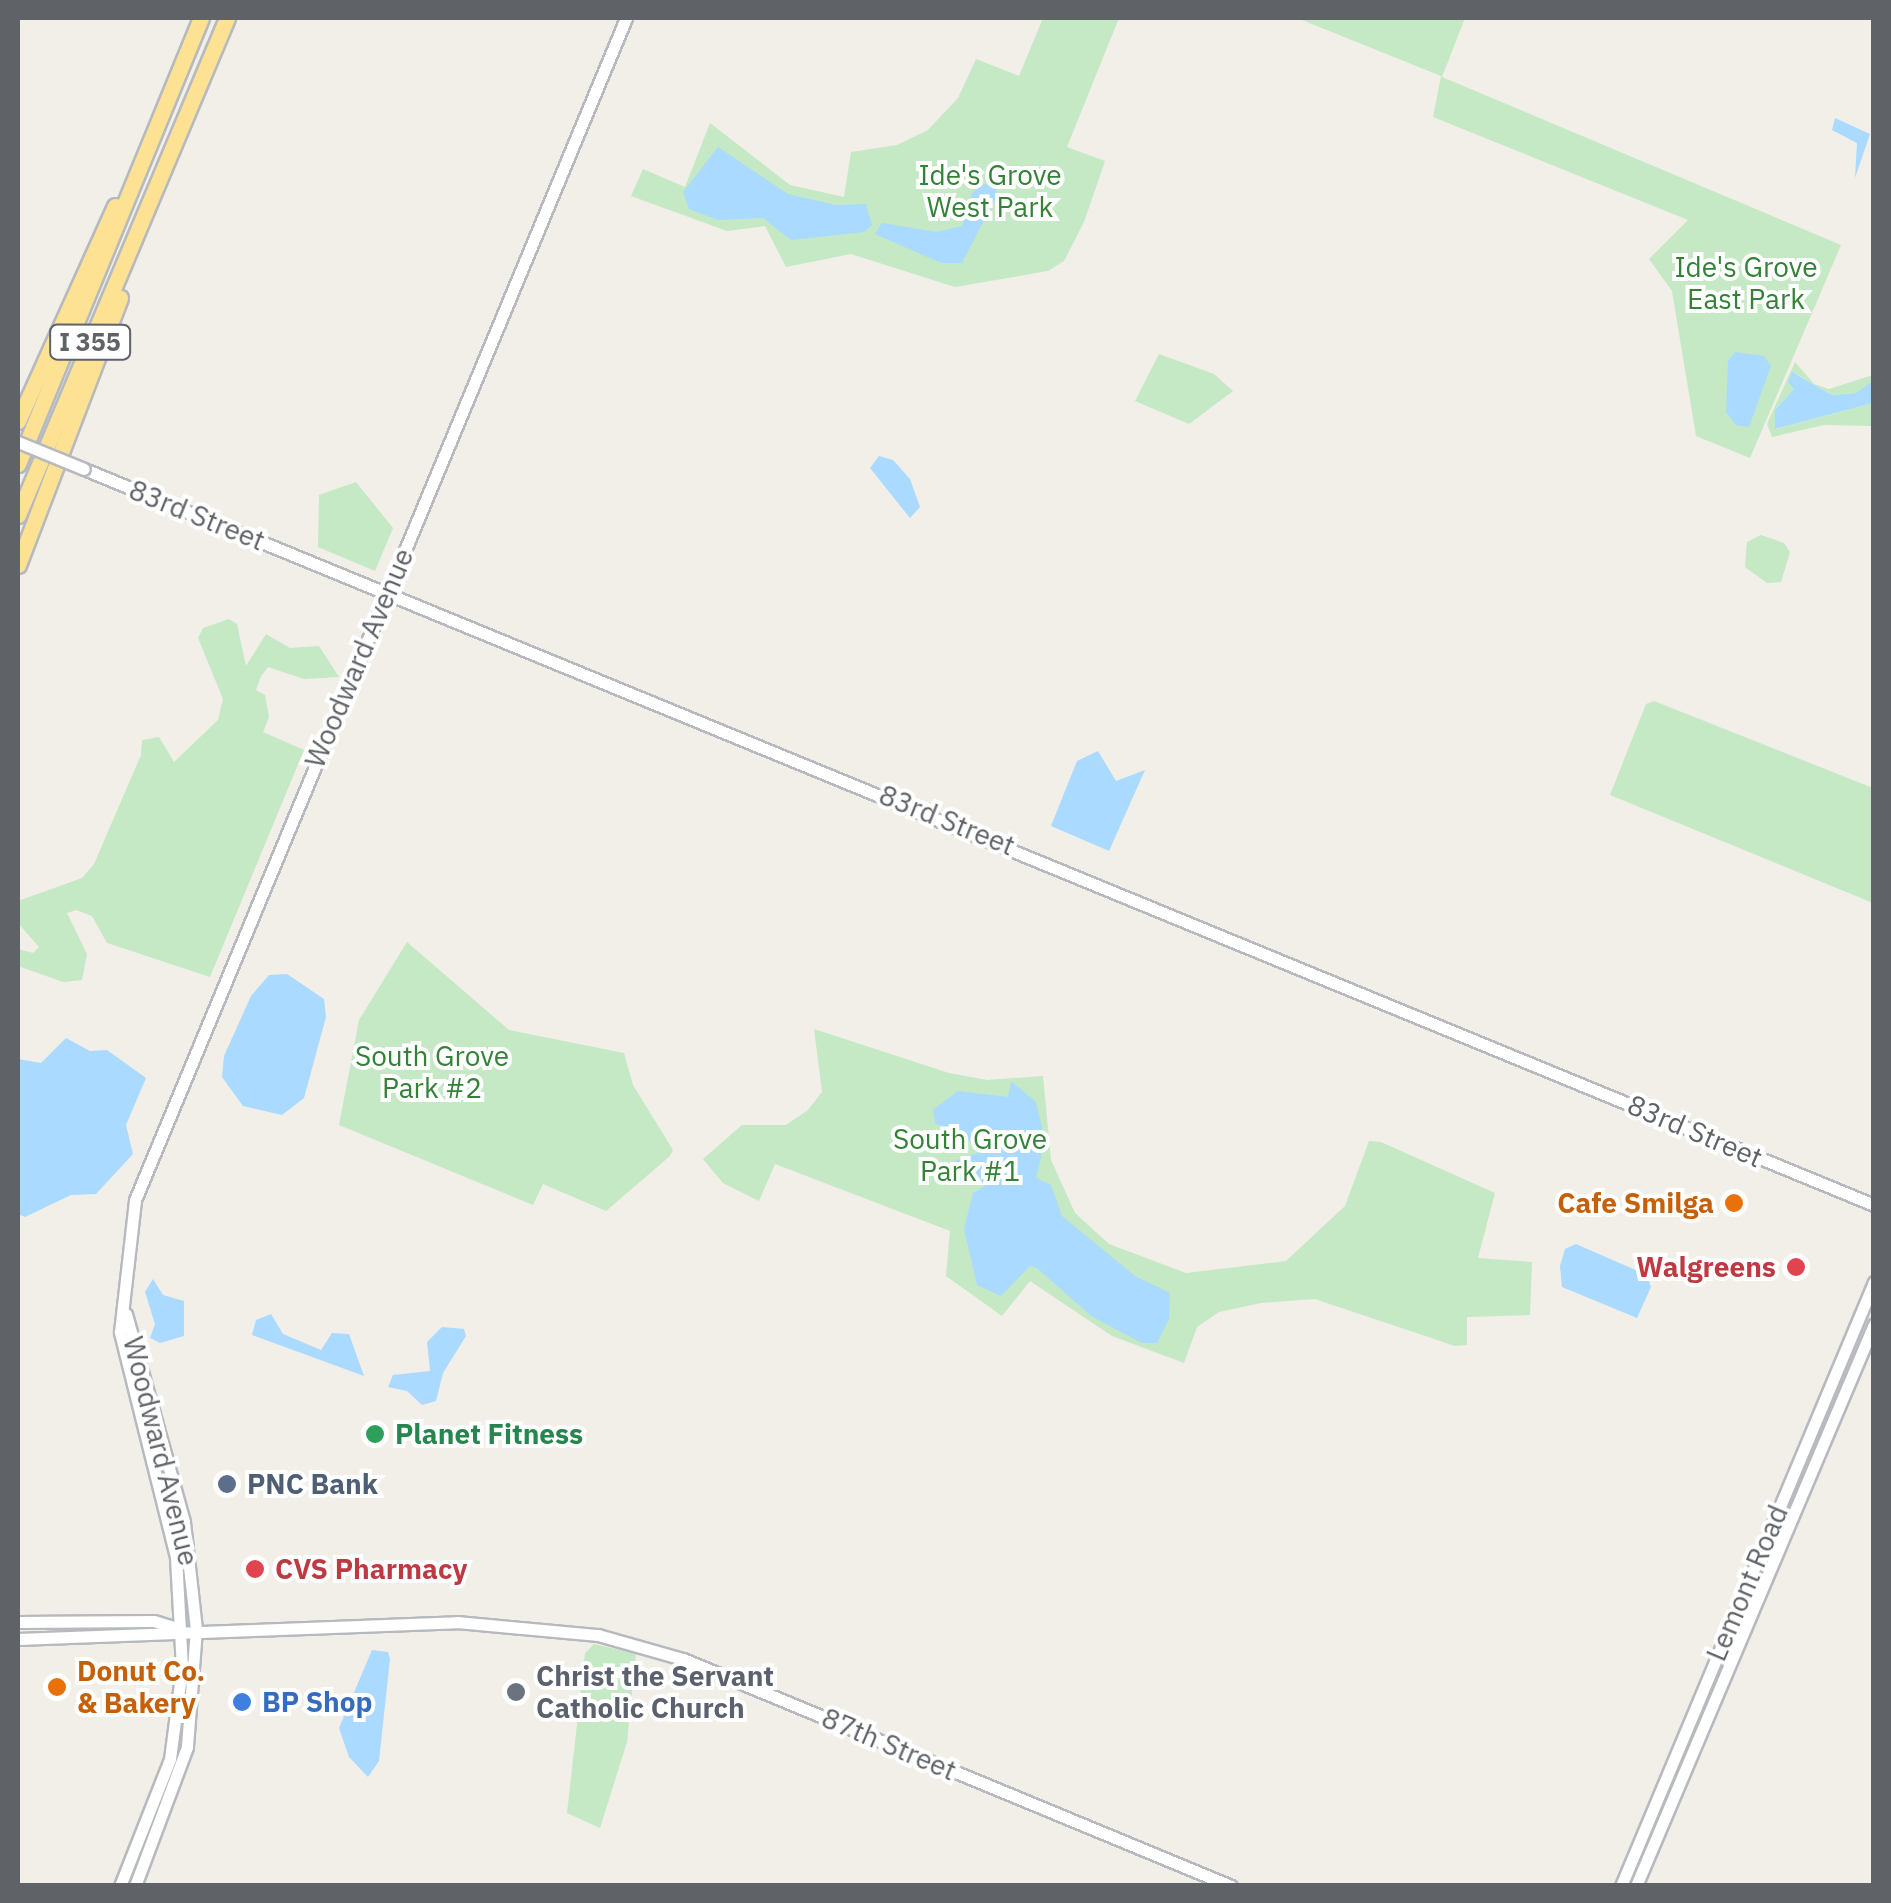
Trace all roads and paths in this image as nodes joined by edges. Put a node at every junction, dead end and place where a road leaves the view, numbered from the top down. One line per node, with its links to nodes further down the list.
1 (201, 18): 4 (highway, I 355)
2 (227, 18): 5 (highway, I 355)
3 (626, 18): 11 (main road, Woodward Avenue)
4 (148, 145): 6 (highway); 8 (highway, I 355)
5 (164, 170): 9 (highway, I 355); 10 (highway)
6 (18, 421)
7 (18, 442): 11 (main road, 83rd Street, bridge)
8 (18, 464)
9 (18, 515)
10 (18, 565)
11 (387, 591): 12 (main road, 83rd Street); 14 (main road, Woodward Avenue)
12 (1874, 1205)
13 (1874, 1282): 23 (main road, Lemont Road)
14 (124, 1306): 17 (main road, Woodward Avenue); 18 (main road, Woodward Avenue)
15 (1874, 1324): 24 (main road, Lemont Road)
16 (18, 1622): 17 (main road)
17 (181, 1629): 18 (main road, 87th Street); 19 (main road); 20 (main road, Woodward Avenue)
18 (196, 1629): 21 (main road, Woodward Avenue); 22 (main road, 87th Street)
19 (18, 1639)
20 (120, 1886)
21 (134, 1886)
22 (1231, 1886)
23 (1621, 1886)
24 (1636, 1886)

